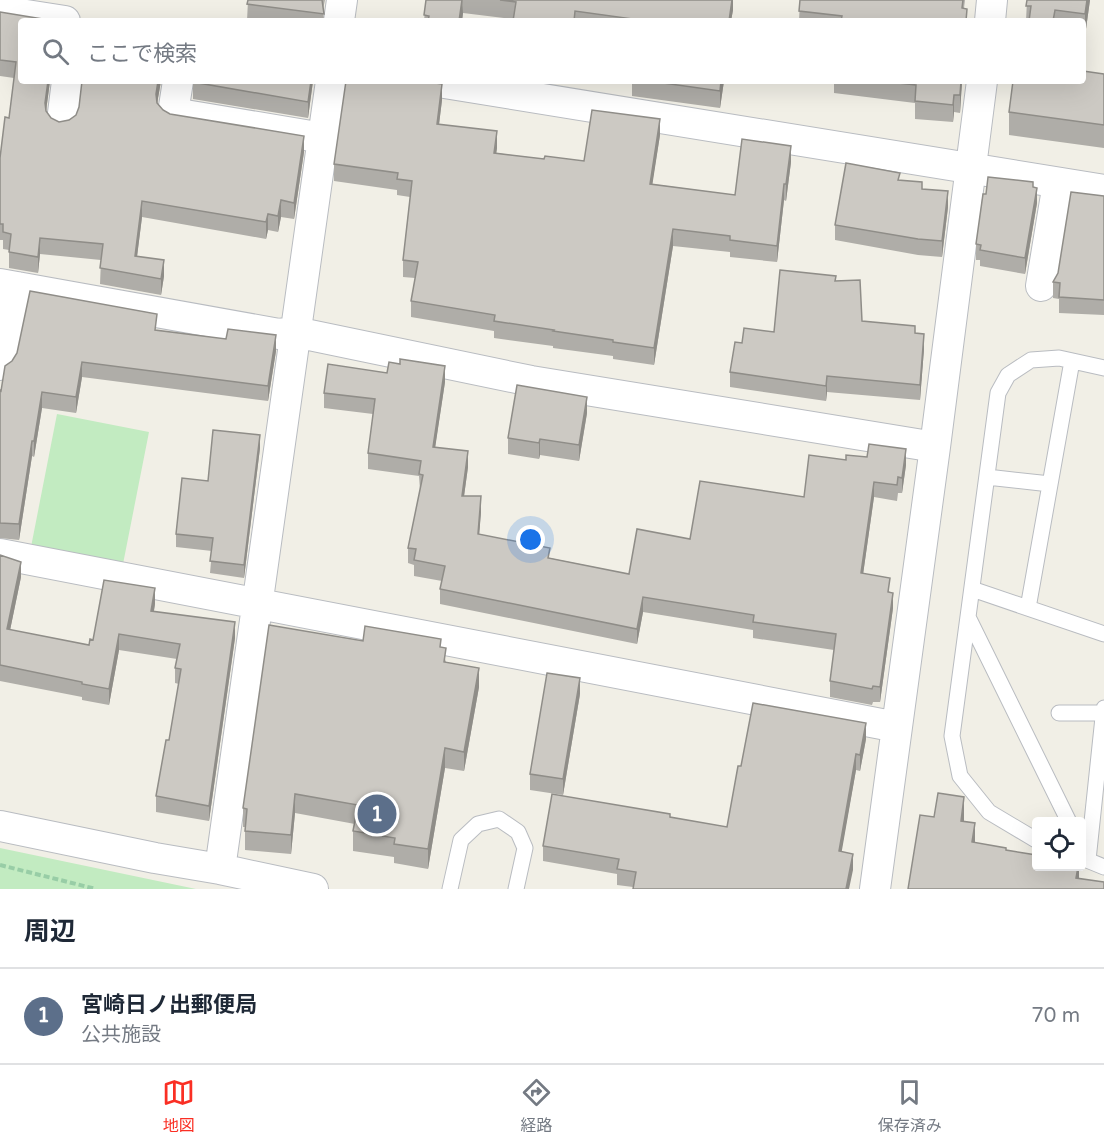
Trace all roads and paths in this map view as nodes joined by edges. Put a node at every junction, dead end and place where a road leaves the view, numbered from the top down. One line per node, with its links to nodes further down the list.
1 (342, 0): 5 (street)
2 (993, 0): 6 (street)
3 (0, 10): 4 (street)
4 (47, 18)
5 (339, 18)
6 (990, 18)
7 (67, 84): 12 (street)
8 (178, 84): 13 (street)
9 (331, 84): 13 (street)
10 (450, 84): 14 (street)
11 (982, 84): 14 (street)
12 (62, 121)
13 (323, 138): 19 (street)
14 (971, 170): 15 (street); 23 (street)
15 (1058, 183): 16 (street); 18 (street)
16 (1104, 190)
17 (8, 286): 19 (street); 21 (street)
18 (1041, 286)
19 (295, 332): 23 (street); 28 (street)
20 (1072, 361): 22 (lane); 24 (lane); 25 (lane)
21 (0, 365)
22 (1104, 368)
23 (935, 447): 34 (street)
24 (987, 477): 25 (lane); 27 (lane)
25 (1050, 484): 29 (lane)
26 (0, 554): 28 (street)
27 (972, 589): 29 (lane); 30 (lane)
28 (257, 603): 34 (street); 42 (street)
29 (1028, 608): 31 (lane)
30 (968, 617): 35 (lane); 37 (lane)
31 (1104, 634)
32 (1104, 710): 33 (lane); 38 (lane)
33 (1059, 712)
34 (897, 727): 47 (street)
35 (1067, 817)
36 (0, 826): 42 (street)
37 (1032, 838)
38 (1086, 840)
39 (1086, 856): 41 (lane)
40 (0, 865): 43 (path)
41 (1104, 867)
42 (219, 868): 44 (street)
43 (96, 889)
44 (313, 889)
45 (450, 889): 46 (lane)
46 (516, 889)
47 (875, 889)

